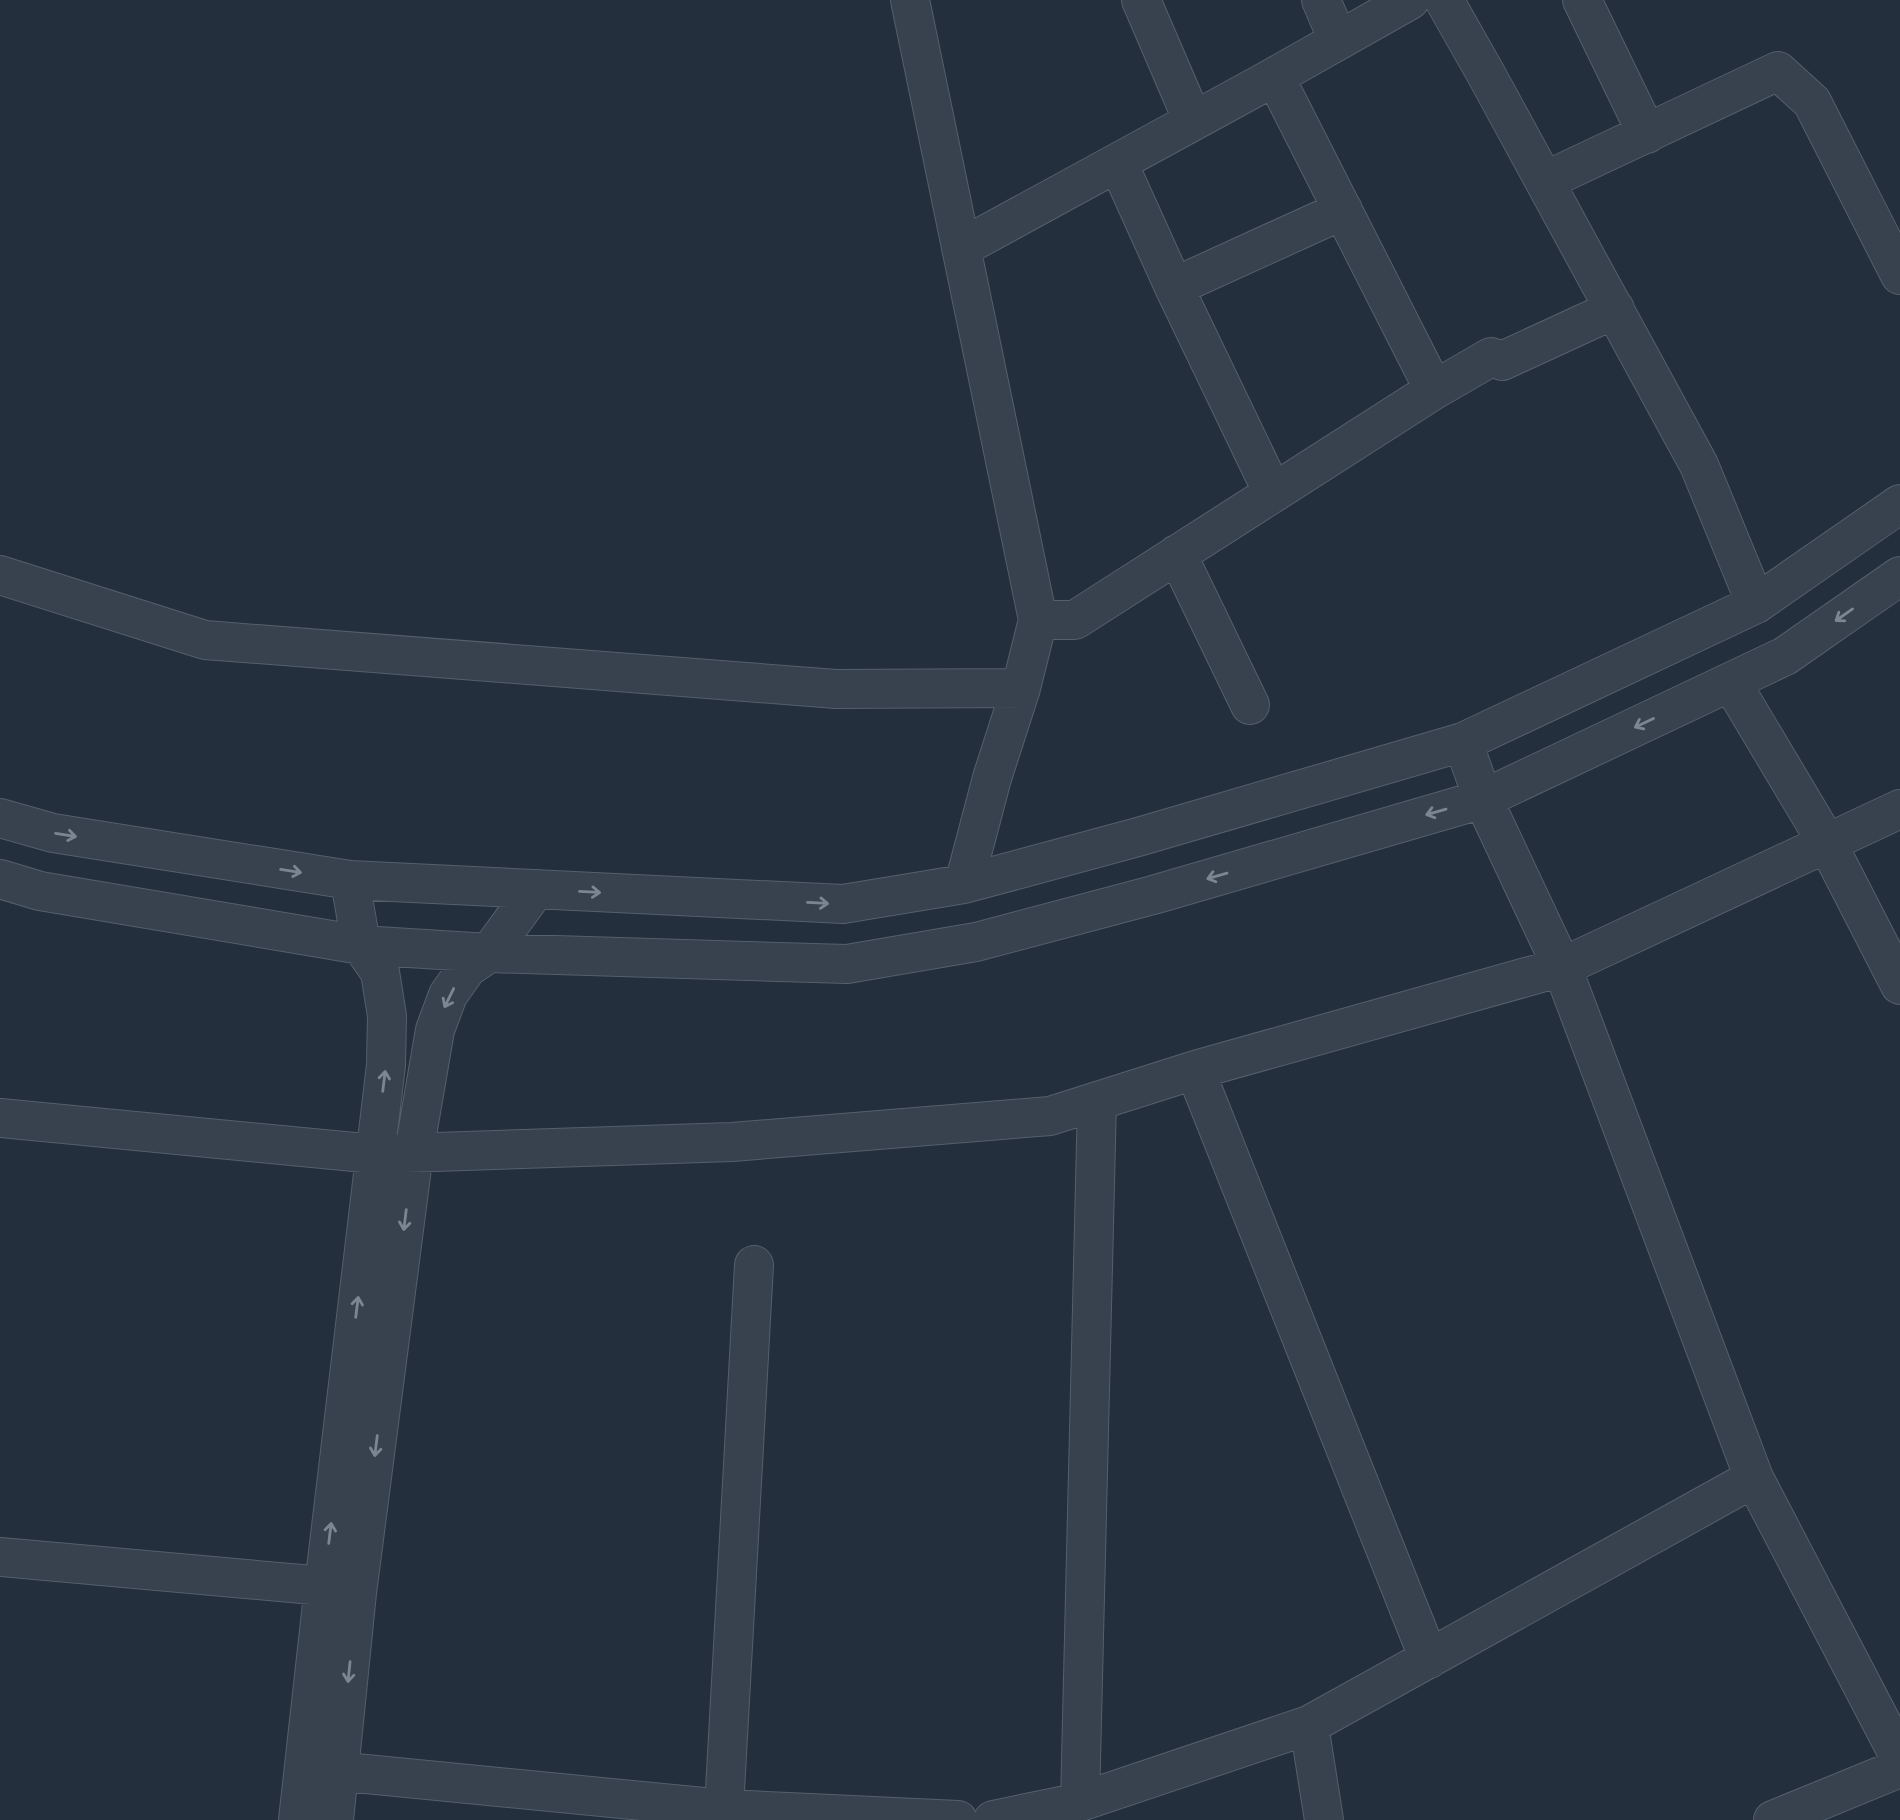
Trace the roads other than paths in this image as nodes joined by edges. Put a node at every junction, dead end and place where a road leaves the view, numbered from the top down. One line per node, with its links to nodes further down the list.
1 (910, 0): 14 (street)
2 (1141, 0): 9 (street)
3 (1321, 0): 7 (street)
4 (1410, 0): 7 (street)
5 (1444, 0): 12 (street)
6 (1581, 0): 10 (street)
7 (1338, 40): 8 (street)
8 (1275, 76): 9 (street); 13 (street)
9 (1194, 121): 11 (street)
10 (1647, 134): 12 (street); 15 (street)
11 (1118, 163): 14 (street); 16 (street)
12 (1545, 181): 17 (street)
13 (1343, 210): 16 (street); 18 (street)
14 (961, 248): 25 (street)
15 (1900, 275)
16 (1174, 287): 19 (street)
17 (1615, 309): 18 (street); 24 (street)
18 (1434, 390): 19 (street)
19 (1273, 493): 21 (street)
20 (1900, 504): 24 (street)
21 (1177, 554): 25 (street); 28 (street)
22 (0, 575): 27 (street)
23 (1900, 576): 26 (street, one-way to 26)
24 (1756, 604): 29 (street)
25 (1038, 620): 27 (street)
26 (1731, 682): 30 (street, one-way to 30); 33 (street)
27 (1021, 688): 36 (street)
28 (1250, 705)
29 (1463, 742): 30 (street); 36 (street)
30 (1483, 799): 39 (street, one-way to 39); 40 (street)
31 (1900, 809): 33 (street)
32 (0, 818): 35 (street, one-way to 35)
33 (1827, 843): 40 (street); 41 (street)
34 (0, 879): 38 (street)
35 (350, 880): 37 (street); 38 (street)
36 (964, 884): 37 (street, one-way to 36)
37 (537, 889): 39 (street)
38 (361, 945): 39 (street); 46 (street, one-way to 38)
39 (489, 953): 45 (street, one-way to 45)
40 (1562, 967): 42 (street); 48 (street)
41 (1900, 985)
42 (1195, 1070): 43 (street); 51 (street)
43 (1097, 1101): 45 (street); 56 (street)
44 (0, 1118): 46 (street)
45 (414, 1152): 46 (street); 55 (street, one-way to 55)
46 (375, 1154): 50 (street, one-way to 46)
47 (754, 1265): 57 (street)
48 (1754, 1478): 51 (street); 53 (street)
49 (0, 1557): 50 (street)
50 (324, 1586): 55 (street)
51 (1429, 1658): 52 (street)
52 (1309, 1725): 56 (street); 62 (street)
53 (1900, 1758)
54 (1900, 1768): 63 (street)
55 (322, 1769): 57 (street); 58 (street); 59 (street)
56 (1080, 1802): 61 (street)
57 (724, 1809): 60 (street)
58 (299, 1820)
59 (334, 1820)
60 (958, 1820)
61 (993, 1820)
62 (1324, 1820)
63 (1773, 1820)

